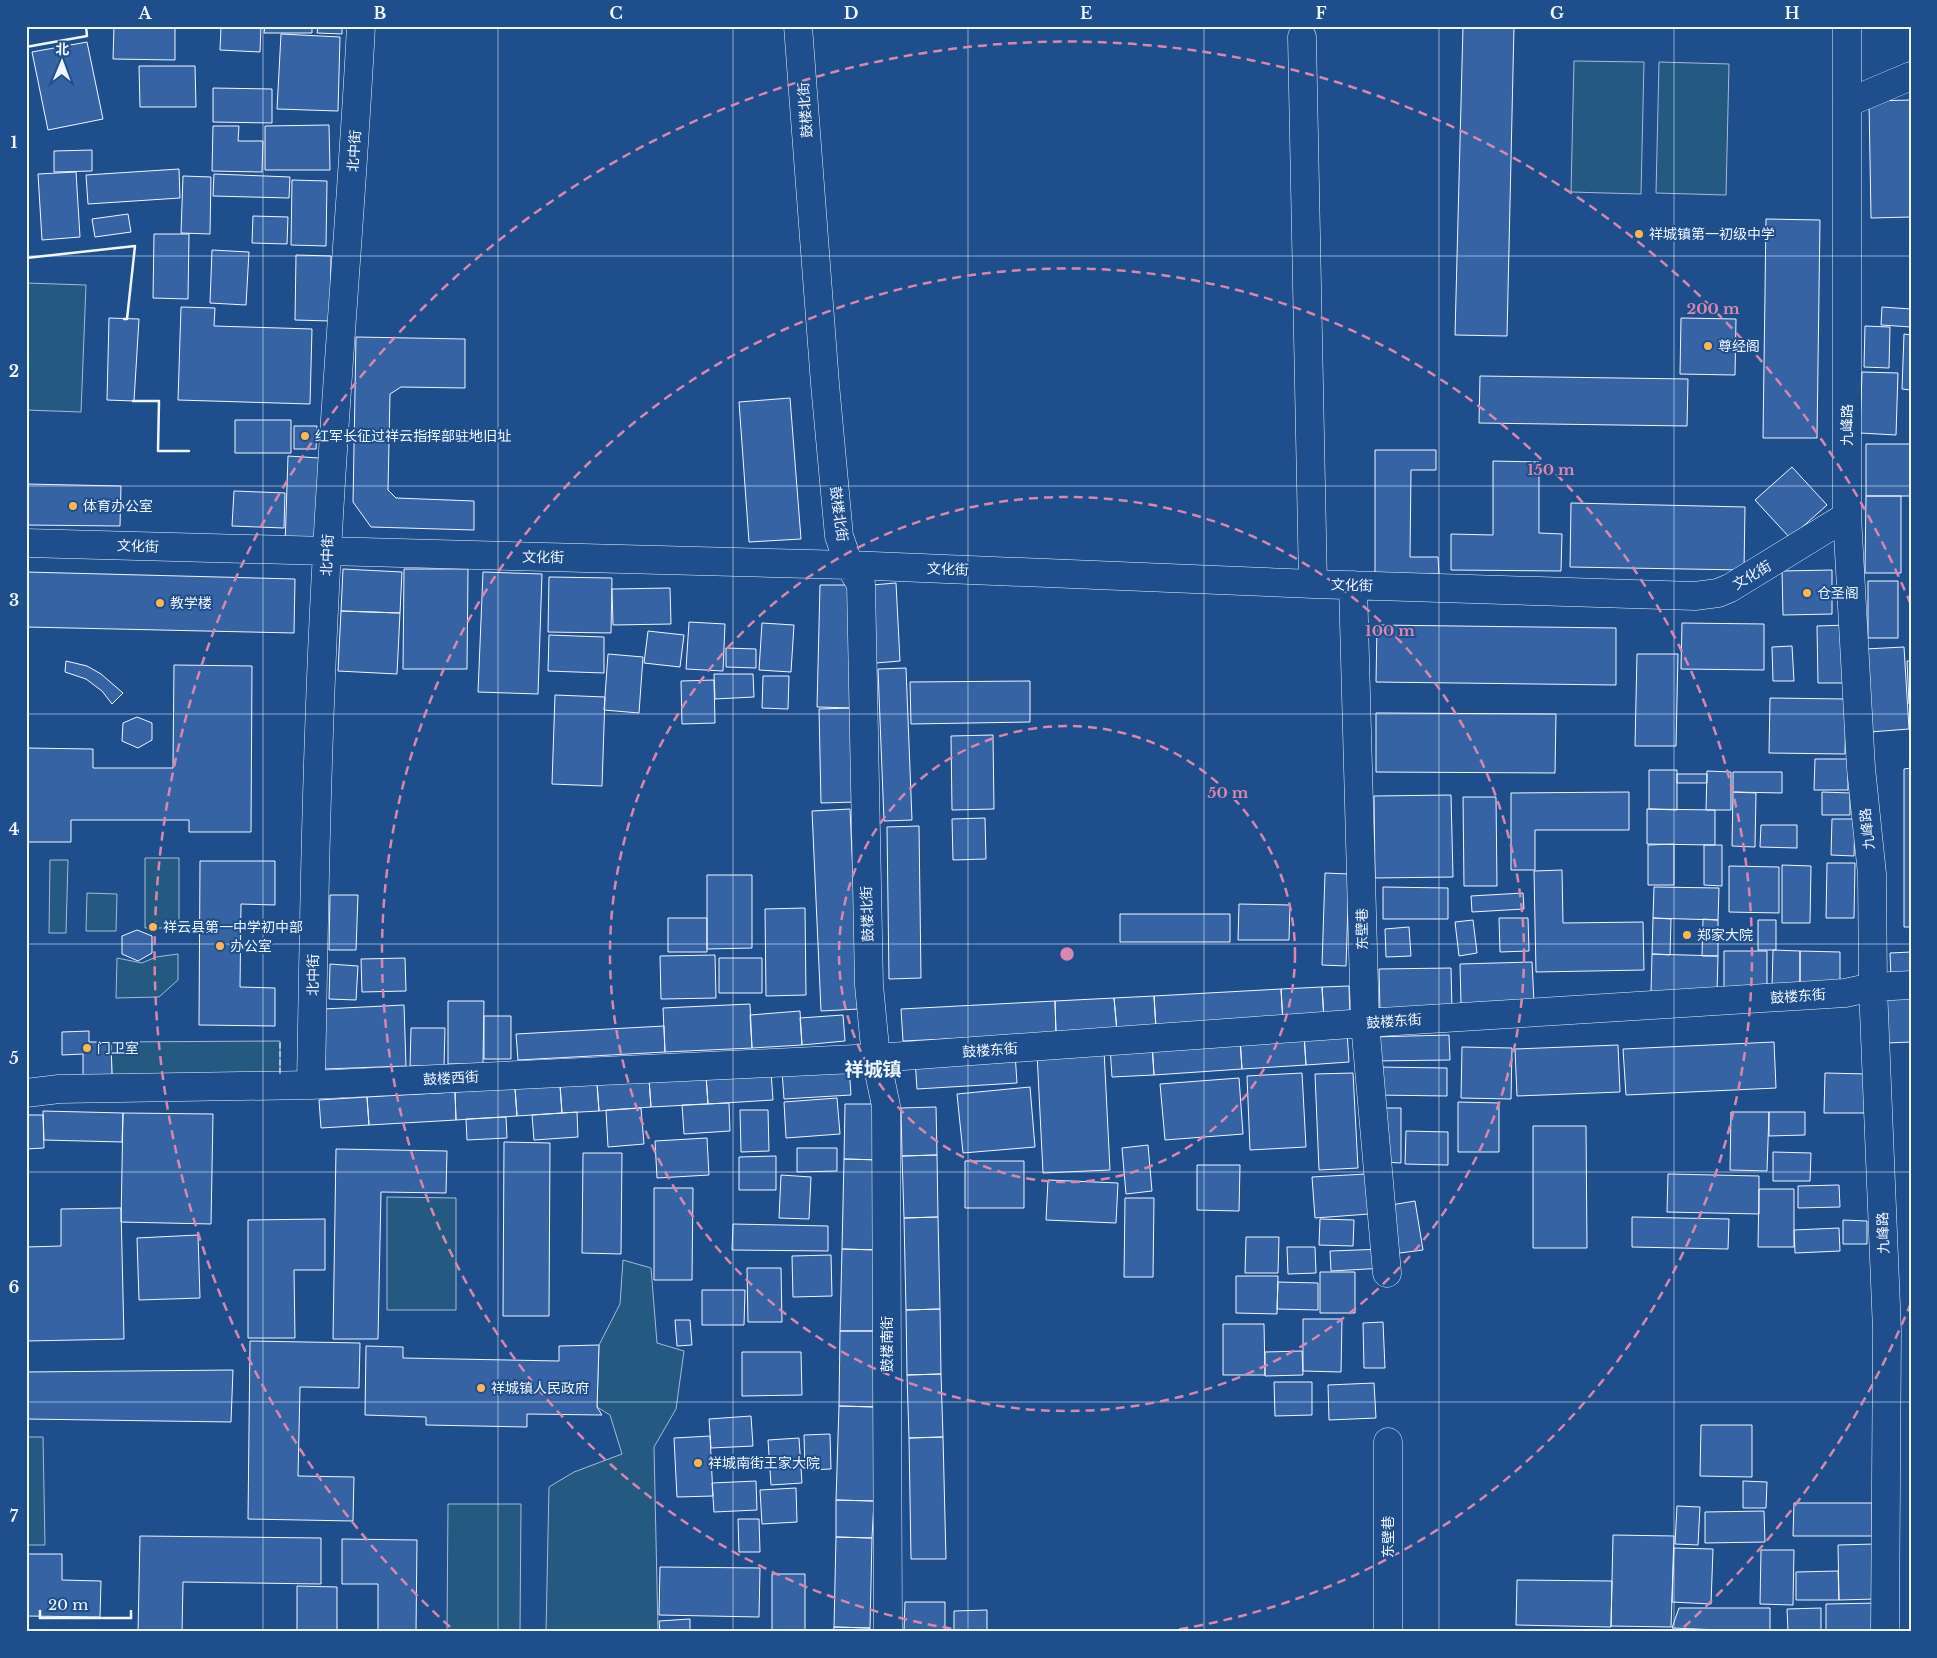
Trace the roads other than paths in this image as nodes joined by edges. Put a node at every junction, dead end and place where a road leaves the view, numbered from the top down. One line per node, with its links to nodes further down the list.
1 (360, 26): 9 (street, 北中街)
2 (798, 26): 10 (street, 鼓楼北街)
3 (1848, 26): 6 (street, 九峰路)
4 (1302, 38): 11 (street)
5 (1911, 76): 6 (street)
6 (1847, 103): 7 (street, 九峰路)
7 (1847, 516): 12 (street, 文化街); 14 (street, 九峰路)
8 (26, 543): 9 (street, 文化街)
9 (327, 552): 10 (street, 文化街); 17 (street, 北中街)
10 (855, 574): 11 (street, 文化街); 16 (street, 鼓楼北街)
11 (1313, 584): 12 (street, 文化街)
12 (1352, 585): 15 (street, 东壁巷)
13 (1911, 984): 14 (street, 鼓楼东街)
14 (1873, 987): 15 (street, 鼓楼东街); 20 (street, 九峰路)
15 (1358, 1023): 16 (street, 鼓楼东街); 19 (street, 东壁巷)
16 (876, 1058): 17 (street, 鼓楼西街); 22 (street, 鼓楼南街)
17 (316, 1084): 18 (street, 鼓楼西街)
18 (26, 1093)
19 (1387, 1273)
20 (1899, 1331): 24 (street, 九峰路)
21 (1388, 1442): 23 (street, 东壁巷)
22 (888, 1632)
23 (1388, 1632)
24 (1885, 1632)

